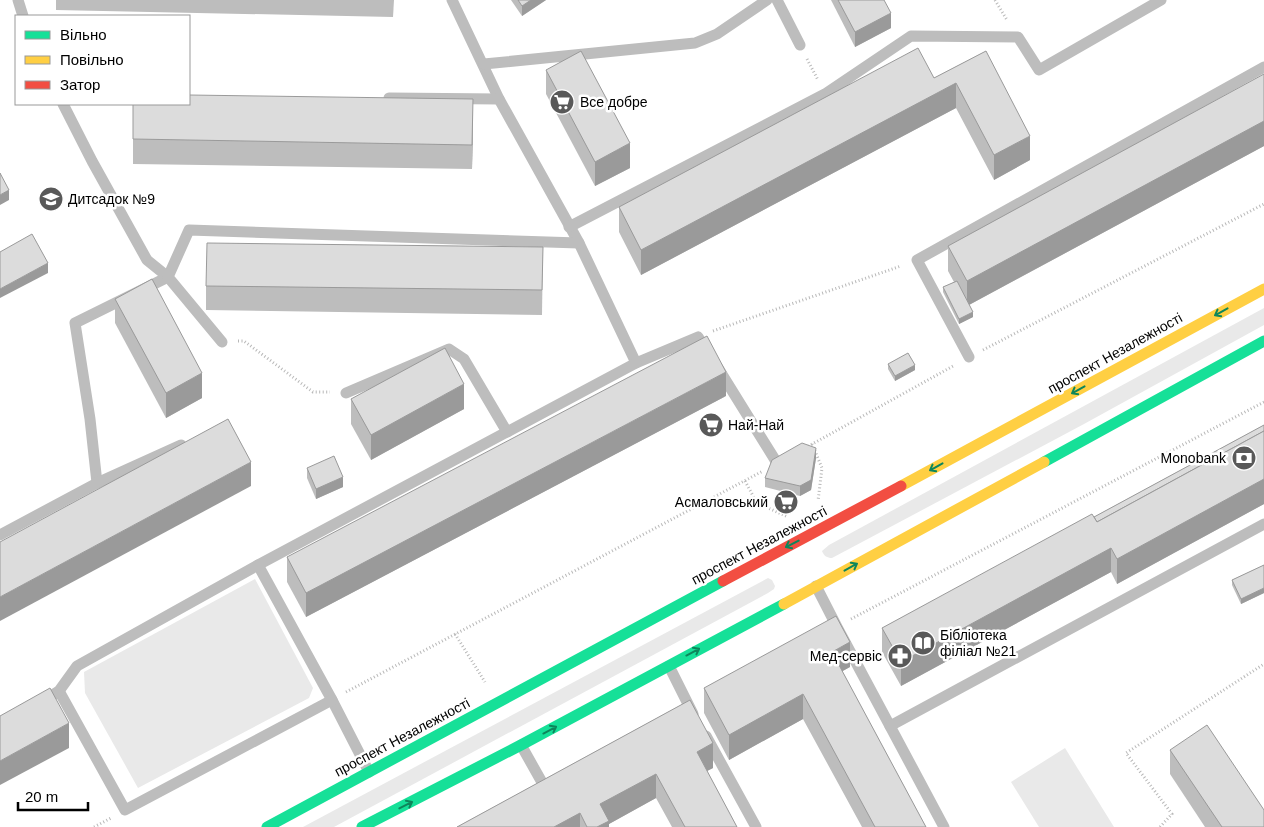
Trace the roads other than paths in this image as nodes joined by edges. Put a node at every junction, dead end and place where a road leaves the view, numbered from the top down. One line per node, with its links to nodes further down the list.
1 (18, 0): 6 (lane)
2 (452, 0): 8 (lane)
3 (767, 0): 8 (lane)
4 (777, 0): 7 (lane)
5 (1161, 0): 13 (lane)
6 (23, 15)
7 (800, 45)
8 (484, 64): 11 (lane)
9 (1264, 67): 19 (lane)
10 (373, 98): 11 (lane)
11 (499, 99): 13 (lane)
12 (64, 105): 15 (lane)
13 (569, 227): 14 (lane)
14 (578, 243): 15 (lane); 20 (lane)
15 (168, 277): 18 (lane); 25 (lane)
16 (1264, 289): 36 (main road, проспект Незалежності, one-way to 36)
17 (1264, 341): 29 (main road, one-way to 17)
18 (222, 342)
19 (969, 357)
20 (636, 363): 22 (lane); 24 (lane)
21 (346, 393): 22 (lane)
22 (507, 432): 28 (lane)
23 (192, 440): 25 (lane)
24 (777, 463)
25 (98, 483): 27 (lane)
26 (1264, 524): 34 (lane)
27 (0, 535)
28 (258, 565): 31 (lane); 32 (lane)
29 (816, 586): 30 (main road, one-way to 29); 34 (lane)
30 (668, 665): 35 (main road, one-way to 30); 41 (lane)
31 (59, 692): 32 (lane); 33 (lane)
32 (332, 700): 36 (lane)
33 (34, 706)
34 (890, 726): 42 (lane)
35 (521, 745): 37 (lane); 38 (main road, one-way to 35)
36 (369, 772): 39 (main road, проспект Незалежності)
37 (551, 799)
38 (378, 823): 40 (main road)
39 (267, 827)
40 (362, 827)
41 (756, 827)
42 (944, 827)

